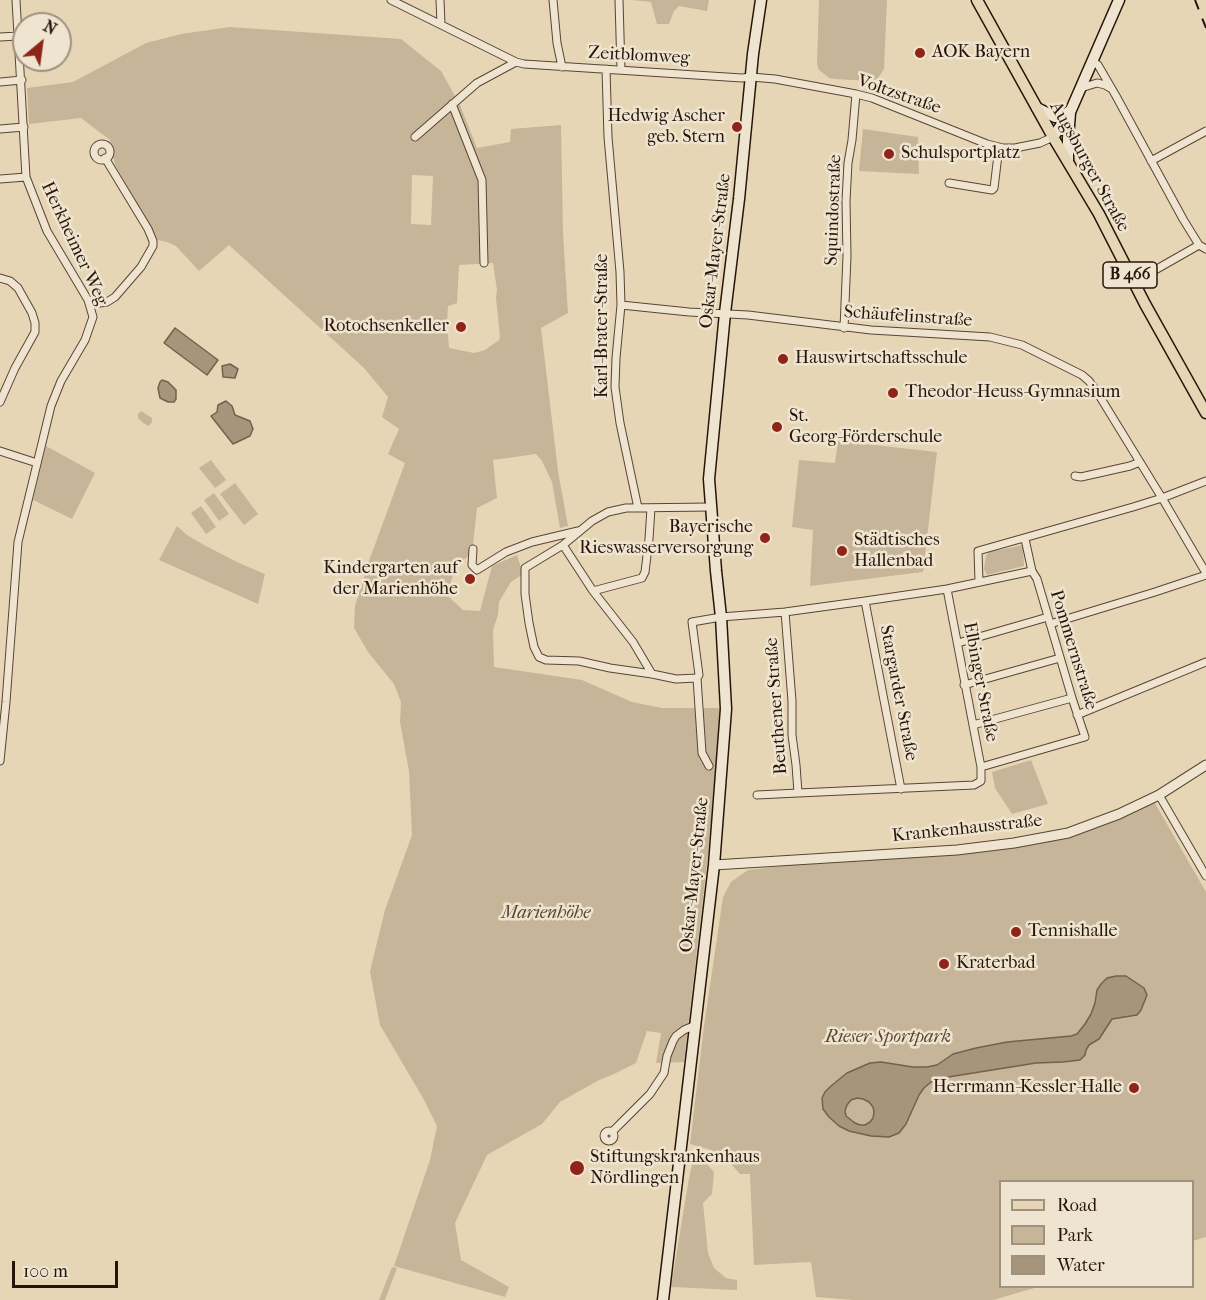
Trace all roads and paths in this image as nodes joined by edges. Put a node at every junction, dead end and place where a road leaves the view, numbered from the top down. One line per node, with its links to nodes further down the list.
1 (391, 0): 8 (street, Zeitblomweg)
2 (440, 0): 8 (street)
3 (553, 0): 11 (street)
4 (619, 0): 13 (street)
5 (761, 0): 15 (main road, Oskar-Mayer-Straße)
6 (977, 0): 22 (main road, Augsburger Straße)
7 (1119, 0): 10 (main road)
8 (441, 24): 9 (street, Zeitblomweg)
9 (516, 62): 11 (street, Zeitblomweg); 21 (street)
10 (1093, 62): 18 (main road); 19 (street)
11 (562, 67): 12 (street, Zeitblomweg)
12 (606, 69): 13 (street, Zeitblomweg); 41 (street, Karl-Brater-Straße)
13 (621, 70): 15 (street, Zeitblomweg)
14 (21, 72): 16 (street, Herkheimer Weg)
15 (751, 77): 20 (street, Voltzstraße); 42 (main road, Oskar-Mayer-Straße)
16 (22, 80): 17 (street); 24 (street, Herkheimer Weg)
17 (0, 82)
18 (1081, 88): 19 (street); 23 (main road)
19 (1112, 89): 32 (street)
20 (856, 94): 29 (street, Voltzstraße); 43 (street, Squindostraße)
21 (452, 104): 27 (street); 37 (street)
22 (1037, 108): 23 (main road); 28 (main road, Augsburger Straße)
23 (1071, 110): 28 (main road); 31 (main road)
24 (24, 127): 25 (street); 33 (street, Herkheimer Weg)
25 (0, 129)
26 (1206, 130): 32 (street)
27 (415, 137)
28 (1053, 137): 29 (street, Voltzstraße); 31 (main road, Augsburger Straße / B 466)
29 (999, 147): 35 (street)
30 (105, 158): 40 (street)
31 (1068, 161): 39 (main road, Augsburger Straße / B 466)
32 (1151, 161): 36 (street)
33 (26, 177): 34 (street); 40 (street, Herkheimer Weg)
34 (0, 179)
35 (950, 183)
36 (1203, 247): 39 (street)
37 (484, 264)
38 (0, 278): 44 (street)
39 (1134, 282): 45 (main road, Augsburger Straße / B 466)
40 (88, 300): 48 (street, Herkheimer Weg)
41 (621, 305): 42 (street, Schäufelinstraße); 53 (street, Karl-Brater-Straße)
42 (725, 313): 43 (street, Schäufelinstraße); 52 (main road, Oskar-Mayer-Straße)
43 (844, 327): 47 (street, Schäufelinstraße)
44 (0, 402)
45 (1206, 413)
46 (0, 451): 48 (street)
47 (1140, 462): 49 (street); 51 (street, Schäufelinstraße)
48 (37, 463): 77 (street, Herkheimer Weg)
49 (1075, 476)
50 (1206, 481): 51 (street)
51 (1162, 498): 56 (street); 60 (street, Schäufelinstraße)
52 (711, 507): 54 (street); 66 (main road, Oskar-Mayer-Straße)
53 (638, 508): 54 (street); 55 (street)
54 (651, 508): 63 (street)
55 (580, 530): 57 (street); 58 (street)
56 (1028, 538): 59 (street, Pommernstraße); 61 (street)
57 (563, 545): 63 (street); 71 (street)
58 (473, 549)
59 (1032, 572): 61 (street); 67 (street, Pommernstraße)
60 (1206, 574): 67 (street)
61 (979, 582): 62 (street)
62 (947, 589): 64 (street); 68 (street, Elbinger Straße)
63 (593, 591): 71 (street)
64 (865, 601): 65 (street); 81 (street, Stargarder Straße)
65 (784, 612): 66 (street); 82 (street, Beuthener Straße)
66 (721, 616): 72 (street); 85 (main road, Oskar-Mayer-Straße)
67 (1049, 620): 68 (street); 69 (street, Pommernstraße)
68 (958, 643): 73 (street, Elbinger Straße)
69 (1060, 658): 73 (street); 74 (street, Pommernstraße)
70 (1206, 662): 75 (street)
71 (652, 674): 72 (street)
72 (697, 678): 79 (street)
73 (964, 684): 76 (street, Elbinger Straße)
74 (1072, 698): 75 (street, Pommernstraße); 76 (street)
75 (1077, 715): 80 (street, Pommernstraße)
76 (973, 725): 80 (street, Elbinger Straße)
77 (0, 760)
78 (1206, 765): 84 (street, Krankenhausstraße)
79 (709, 766)
80 (981, 767): 81 (street, Elbinger Straße)
81 (901, 789): 82 (street)
82 (798, 793): 83 (street, Beuthener Straße)
83 (757, 795)
84 (1159, 795): 85 (street, Krankenhausstraße); 86 (street)
85 (714, 865): 87 (main road, Oskar-Mayer-Straße)
86 (1206, 876)
87 (696, 1025): 88 (street); 89 (main road, Oskar-Mayer-Straße)
88 (612, 1132)
89 (663, 1300)

